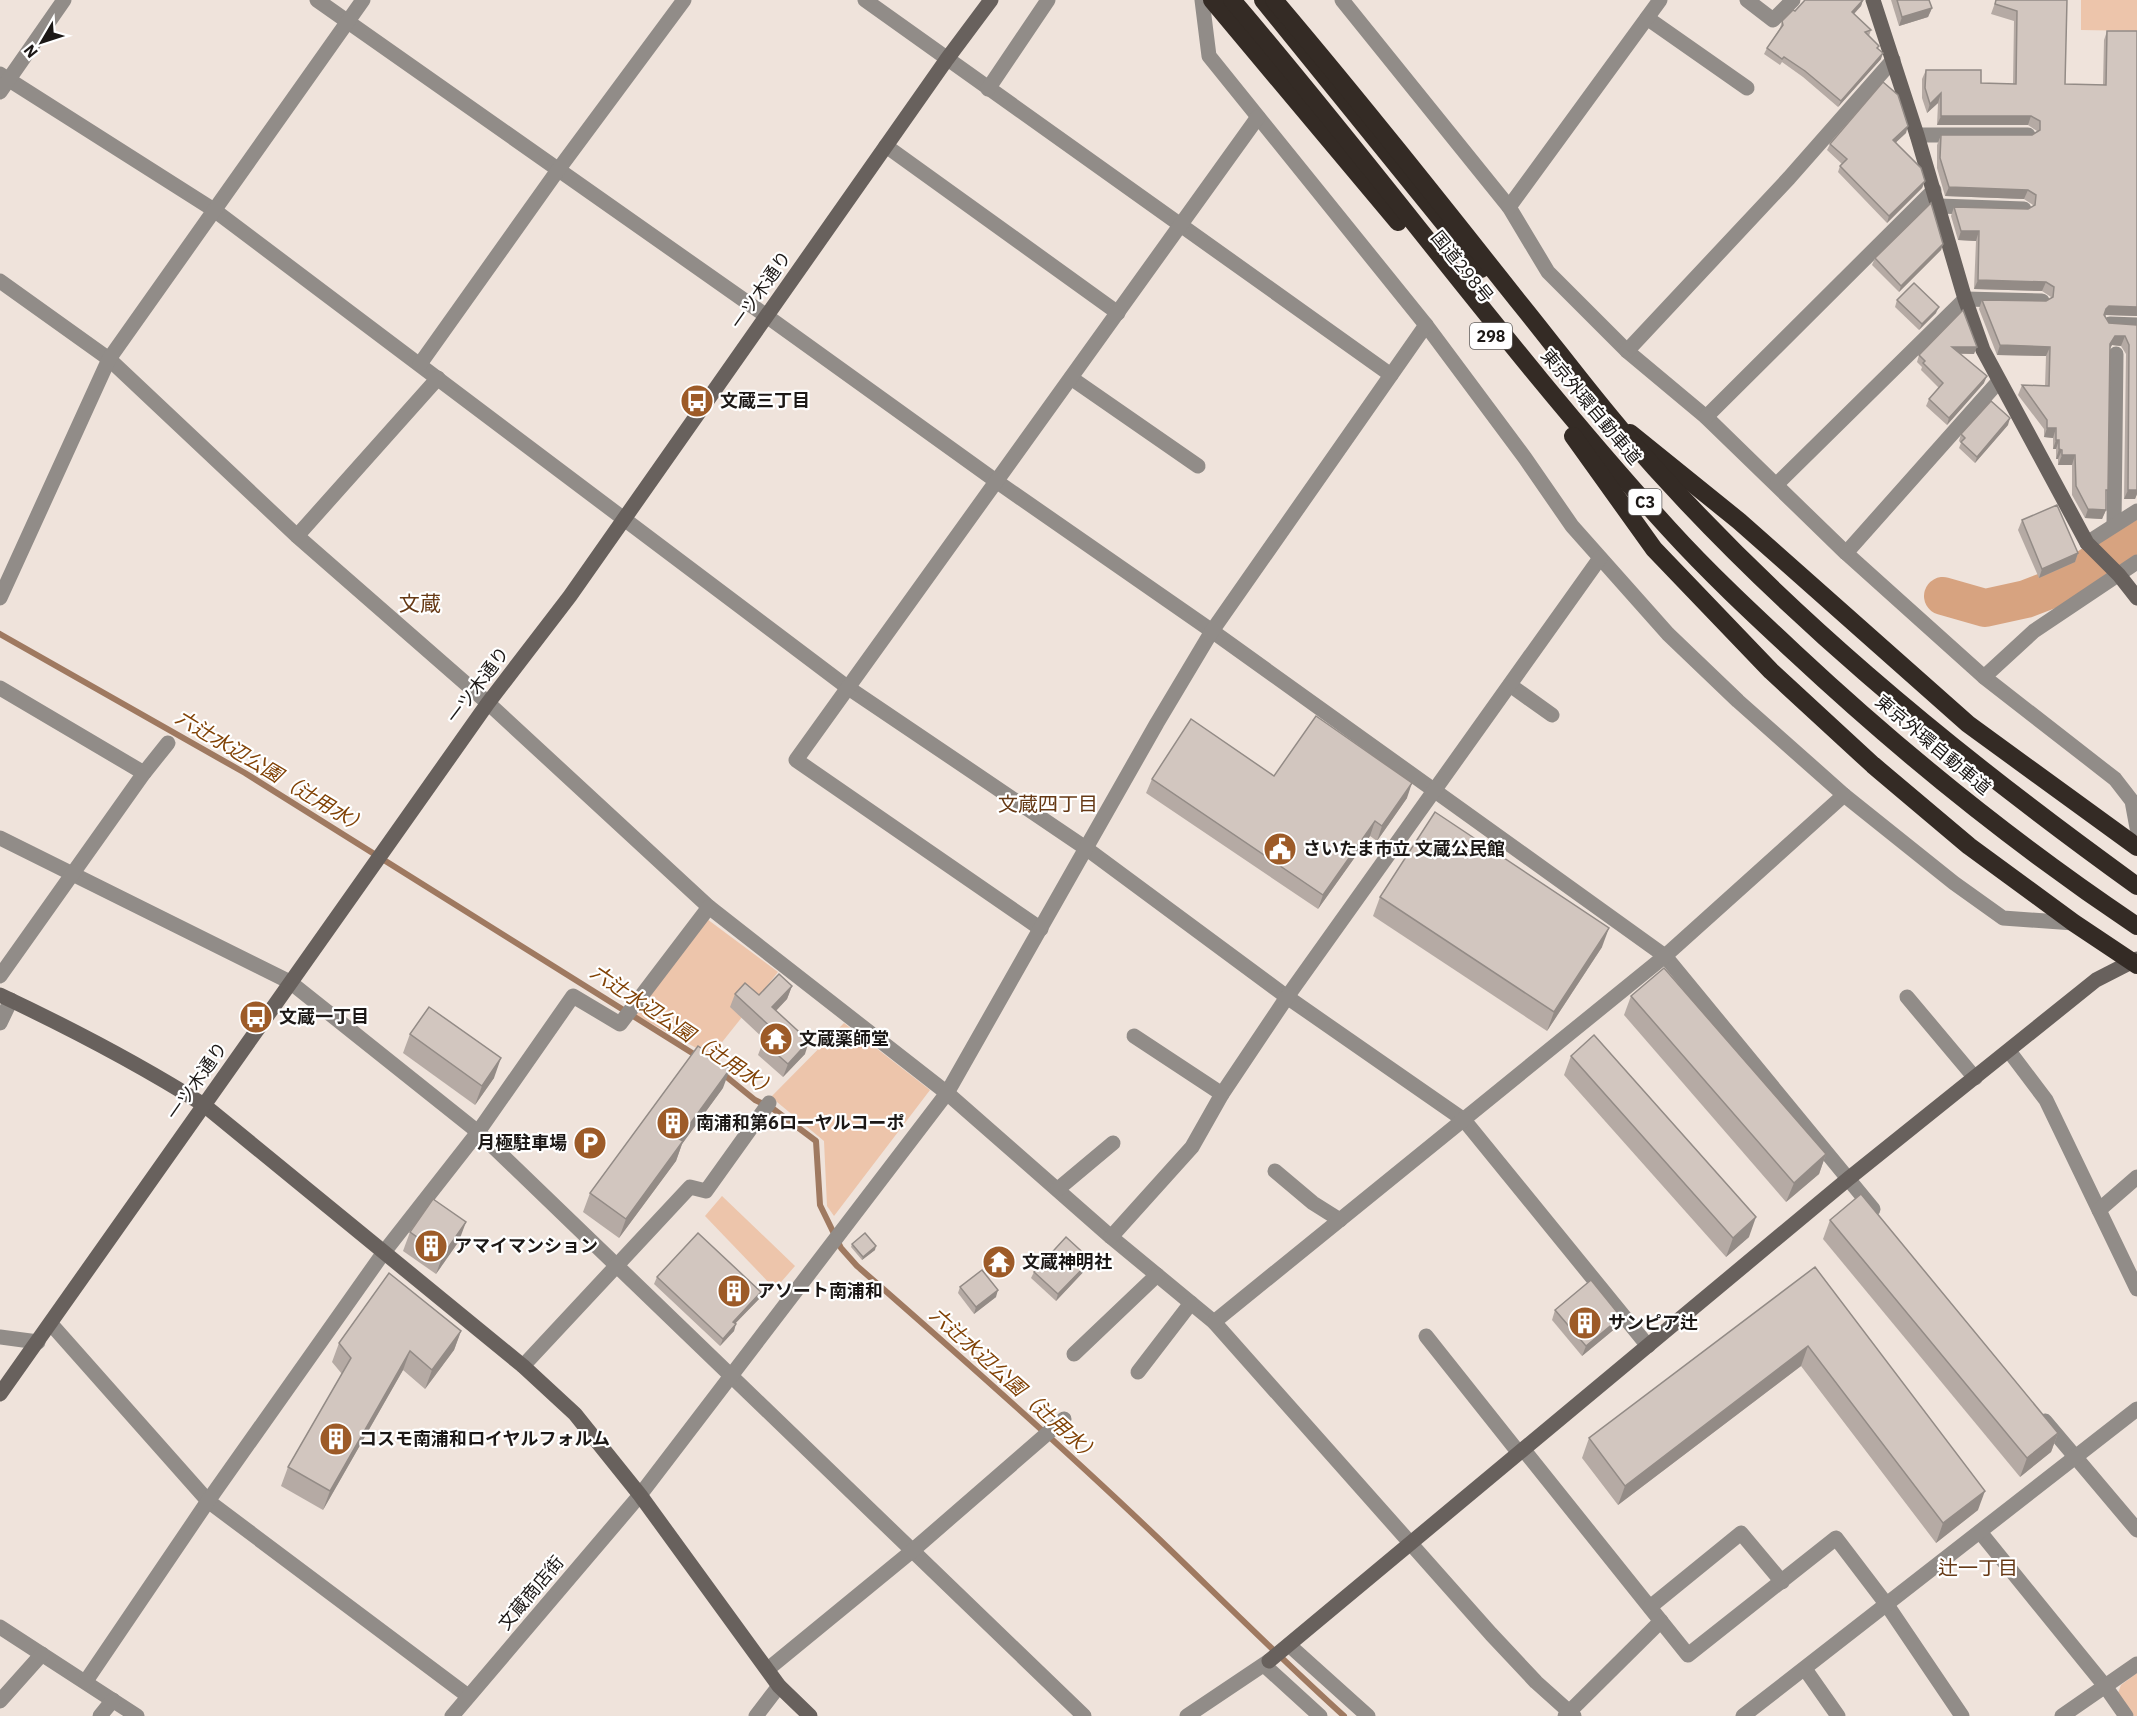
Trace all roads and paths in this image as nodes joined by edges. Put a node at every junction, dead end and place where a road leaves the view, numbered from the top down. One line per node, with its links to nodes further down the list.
1 (64, 0): 22 (street)
2 (317, 0): 19 (street)
3 (363, 0): 19 (street)
4 (684, 0): 29 (street)
5 (865, 0): 20 (street)
6 (991, 0): 20 (street, 一ツ木通り)
7 (1048, 0): 24 (street)
8 (1202, 0): 25 (street)
9 (1212, 0): 54 (highway, 国道298号 / 298)
10 (1232, 0): 90 (highway, 東京外環自動車道 / C3)
11 (1263, 0): 52 (highway, 国道298号 / 298)
12 (1274, 0): 87 (highway, 東京外環自動車道 / C3, bridge)
13 (1342, 0): 32 (street)
14 (1660, 0): 18 (street)
15 (1747, 0): 16 (street)
16 (1793, 0)
17 (1874, 0): 21 (street)
18 (1647, 18): 23 (street); 32 (street)
19 (347, 22): 29 (street); 34 (street)
20 (947, 59): 24 (street); 28 (street, 一ツ木通り)
21 (1893, 60): 26 (street); 44 (street)
22 (3, 82): 34 (street)
23 (1747, 88)
24 (988, 89): 35 (street)
25 (1258, 117): 35 (street); 42 (street)
26 (1917, 135): 27 (street); 30 (street)
27 (2028, 135)
28 (886, 146): 39 (street); 40 (street, 一ツ木通り)
29 (558, 170): 40 (street); 47 (street)
30 (1934, 190): 31 (street); 53 (street)
31 (1939, 206): 33 (street); 37 (street)
32 (1509, 207): 44 (street)
33 (2024, 209)
34 (214, 210): 46 (street); 47 (street)
35 (1181, 226): 39 (street); 48 (street)
36 (0, 281): 46 (street)
37 (1965, 299): 38 (street); 51 (street); 57 (street)
38 (2042, 301)
39 (1118, 313): 50 (street)
40 (766, 316): 56 (street); 59 (street, 一ツ木通り)
41 (2110, 324): 43 (street)
42 (1426, 325): 48 (street, 文蔵商店街); 64 (street)
43 (2137, 325)
44 (1627, 351): 53 (street)
45 (2116, 354): 60 (street)
46 (109, 359): 61 (street); 67 (street)
47 (420, 364): 49 (street)
48 (1391, 375): 69 (street, 文蔵商店街)
49 (438, 378): 59 (street); 61 (street)
50 (1071, 378): 55 (street); 56 (street)
51 (1999, 381): 62 (street); 63 (street)
52 (1588, 400): 70 (highway, 国道298号 / 298); 84 (highway)
53 (1706, 417): 57 (street)
54 (1568, 428): 71 (highway, 国道298号 / 298); 89 (highway)
55 (1198, 466)
56 (996, 481): 69 (street); 74 (street)
57 (1777, 484): 63 (street)
58 (2137, 511): 60 (street)
59 (625, 518): 74 (street); 76 (street, 一ツ木通り)
60 (2114, 525): 62 (street)
61 (297, 536): 76 (street)
62 (2088, 543): 66 (street)
63 (1846, 553): 72 (street)
64 (1600, 558): 73 (street); 81 (street)
65 (2137, 562): 66 (street)
66 (2119, 575): 68 (street); 72 (street)
67 (0, 598)
68 (2137, 598)
69 (1212, 631): 80 (street); 85 (street, 文蔵商店街)
70 (1813, 636)
71 (1789, 655)
72 (1984, 677): 82 (street)
73 (1510, 685): 77 (street); 80 (street)
74 (847, 687): 85 (street); 91 (street)
75 (0, 688): 79 (street)
76 (488, 704): 88 (street); 95 (street, 一ツ木通り)
77 (1552, 715)
78 (168, 743): 79 (street)
79 (144, 773): 86 (street)
80 (1434, 791): 92 (street); 96 (street)
81 (1844, 795): 89 (street); 92 (street)
82 (2137, 828)
83 (0, 838): 86 (street)
84 (2137, 847)
85 (1087, 849): 91 (street, 文蔵商店街); 96 (street)
86 (72, 874): 94 (street); 95 (street)
87 (2137, 886)
88 (709, 907): 103 (street); 108 (street)
89 (2074, 923): 93 (highway)
90 (2137, 926)
91 (1041, 930): 103 (street, 文蔵商店街)
92 (1665, 956): 107 (street); 112 (street)
93 (2135, 962): 101 (street)
94 (0, 976)
95 (290, 982): 106 (street, 一ツ木通り); 108 (street)
96 (1287, 996): 104 (street); 107 (street)
97 (5, 997): 99 (street); 106 (street)
98 (1907, 997): 102 (street)
99 (0, 1023)
100 (1134, 1036): 104 (street)
101 (2009, 1050): 102 (street); 114 (street)
102 (1975, 1078): 112 (street)
103 (947, 1093): 113 (street); 132 (street, 文蔵商店街)
104 (1222, 1094): 117 (street)
105 (770, 1103): 119 (street)
106 (204, 1105): 118 (street); 124 (street, 一ツ木通り)
107 (1464, 1120): 115 (street); 128 (street)
108 (478, 1131): 118 (street); 119 (street)
109 (1113, 1143): 113 (street)
110 (1275, 1171): 115 (street)
111 (2137, 1178): 114 (street)
112 (1848, 1179): 116 (street); 128 (street)
113 (1058, 1189): 117 (street)
114 (2099, 1210): 121 (street)
115 (1340, 1220): 123 (street)
116 (1886, 1225)
117 (1111, 1237): 120 (street)
118 (384, 1252): 130 (street); 140 (street)
119 (616, 1266): 130 (street); 132 (street)
120 (1157, 1275): 122 (street); 129 (street)
121 (2137, 1289)
122 (1191, 1304): 123 (street); 131 (street)
123 (1214, 1322): 143 (street)
124 (51, 1324): 127 (street, 一ツ木通り); 140 (street)
125 (1426, 1336): 137 (street)
126 (0, 1337): 127 (street)
127 (38, 1342): 133 (street, 一ツ木通り)
128 (1648, 1346): 137 (street)
129 (1074, 1354)
130 (523, 1366): 139 (street)
131 (1138, 1372)
132 (731, 1377): 139 (street, 文蔵商店街); 144 (street)
133 (0, 1394)
134 (2137, 1409): 138 (street)
135 (2036, 1411): 138 (street)
136 (1064, 1419): 144 (street)
137 (1521, 1451): 143 (street); 147 (street)
138 (2074, 1457): 141 (street); 142 (street)
139 (640, 1495): 154 (street); 159 (street, 文蔵商店街)
140 (208, 1502): 156 (street); 159 (street)
141 (2137, 1530)
142 (1980, 1532): 146 (street); 158 (street)
143 (1410, 1543): 150 (street); 162 (street)
144 (912, 1551): 154 (street); 168 (street)
145 (1782, 1582): 146 (street); 147 (street); 148 (street)
146 (1887, 1605): 155 (street); 174 (street)
147 (1650, 1608): 148 (street)
148 (1661, 1621): 162 (street)
149 (0, 1627): 151 (street)
150 (1285, 1648): 152 (street); 171 (street)
151 (42, 1654): 156 (street); 161 (street)
152 (1266, 1663): 169 (street); 170 (street)
153 (2137, 1664): 158 (street)
154 (768, 1669): 157 (street)
155 (1805, 1669): 172 (street); 173 (street)
156 (86, 1681): 160 (street)
157 (779, 1686): 166 (street); 167 (street)
158 (2105, 1686): 175 (street); 176 (street)
159 (468, 1696): 165 (street, 文蔵商店街)
160 (113, 1700): 163 (street); 164 (street)
161 (0, 1701)
162 (1569, 1715)
163 (100, 1716)
164 (137, 1716)
165 (452, 1716)
166 (756, 1716)
167 (810, 1716)
168 (1084, 1716)
169 (1187, 1716)
170 (1320, 1716)
171 (1368, 1716)
172 (1743, 1716)
173 (1838, 1716)
174 (1962, 1716)
175 (2062, 1716)
176 (2126, 1716)

